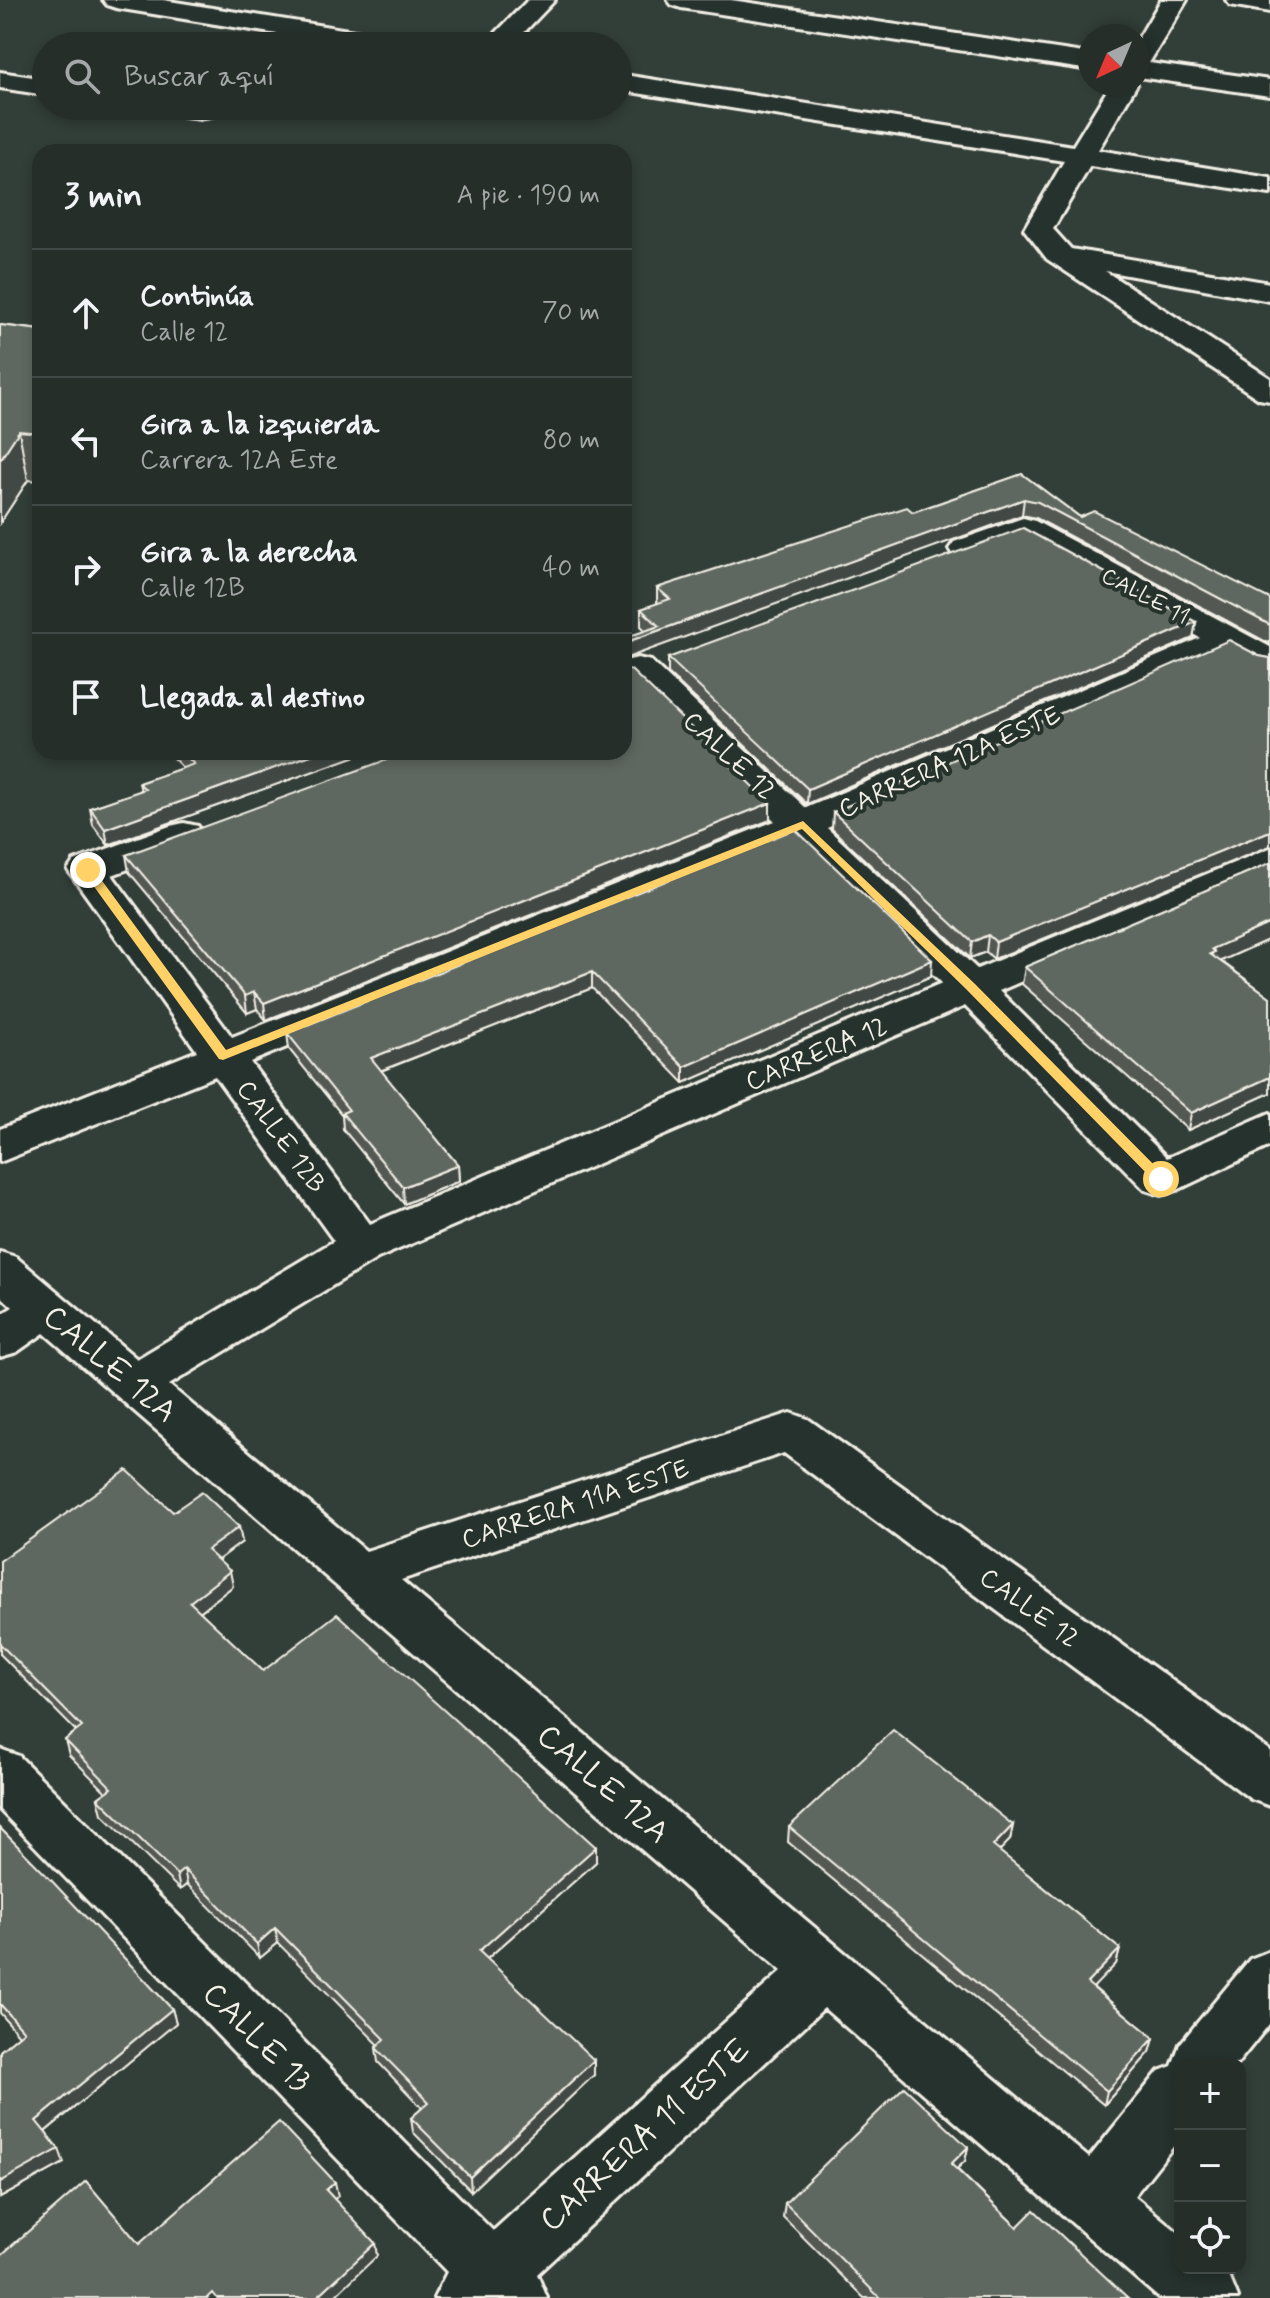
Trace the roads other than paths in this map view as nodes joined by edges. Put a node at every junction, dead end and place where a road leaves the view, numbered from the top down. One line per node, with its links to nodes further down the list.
1 (116, 0): 7 (street)
2 (542, 0): 8 (street)
3 (681, 0): 10 (street)
4 (1174, 0): 9 (street)
5 (1239, 0): 6 (street)
6 (1270, 4)
7 (268, 32)
8 (510, 32)
9 (1150, 40)
10 (1078, 60)
11 (1150, 71): 15 (street)
12 (0, 80): 14 (street)
13 (632, 84): 17 (street)
14 (32, 85)
15 (1270, 88)
16 (1117, 96): 17 (street)
17 (1080, 157): 18 (street); 19 (street)
18 (1270, 186)
19 (1057, 253): 20 (street); 21 (street)
20 (1270, 292)
21 (1270, 392)
22 (934, 561): 23 (street, CALLE 11)
23 (1228, 639): 24 (street, CALLE 11); 27 (street, CARRERA 12A ESTE)
24 (1270, 662)
25 (643, 667): 27 (street, CALLE 12)
26 (220, 822): 30 (street, CALLE 12B)
27 (803, 824): 29 (street, CALLE 12); 30 (street, CARRERA 12A ESTE)
28 (1270, 860): 29 (street, CARRERA 12)
29 (971, 987): 31 (street, CALLE 12); 33 (street, CARRERA 12)
30 (223, 1056): 32 (street, CARRERA 12A ESTE); 33 (street, CALLE 12B)
31 (1270, 1128)
32 (0, 1146)
33 (362, 1246): 37 (street, CARRERA 12)
34 (0, 1269): 35 (street, CALLE 12A)
35 (46, 1308): 36 (street); 37 (street, CALLE 12A)
36 (0, 1339)
37 (135, 1383): 39 (street, CALLE 12A)
38 (791, 1432): 39 (street, CARRERA 11A ESTE); 41 (street, CALLE 12)
39 (358, 1574): 42 (street, CALLE 12A)
40 (0, 1773): 47 (street, CALLE 13)
41 (1270, 1782)
42 (823, 1971): 46 (street, CALLE 12A); 47 (street, CARRERA 11 ESTE)
43 (1270, 1978): 44 (street)
44 (1206, 2058)
45 (1174, 2099): 46 (street)
46 (1093, 2200): 48 (street, CALLE 12A)
47 (491, 2290)
48 (1207, 2298)

